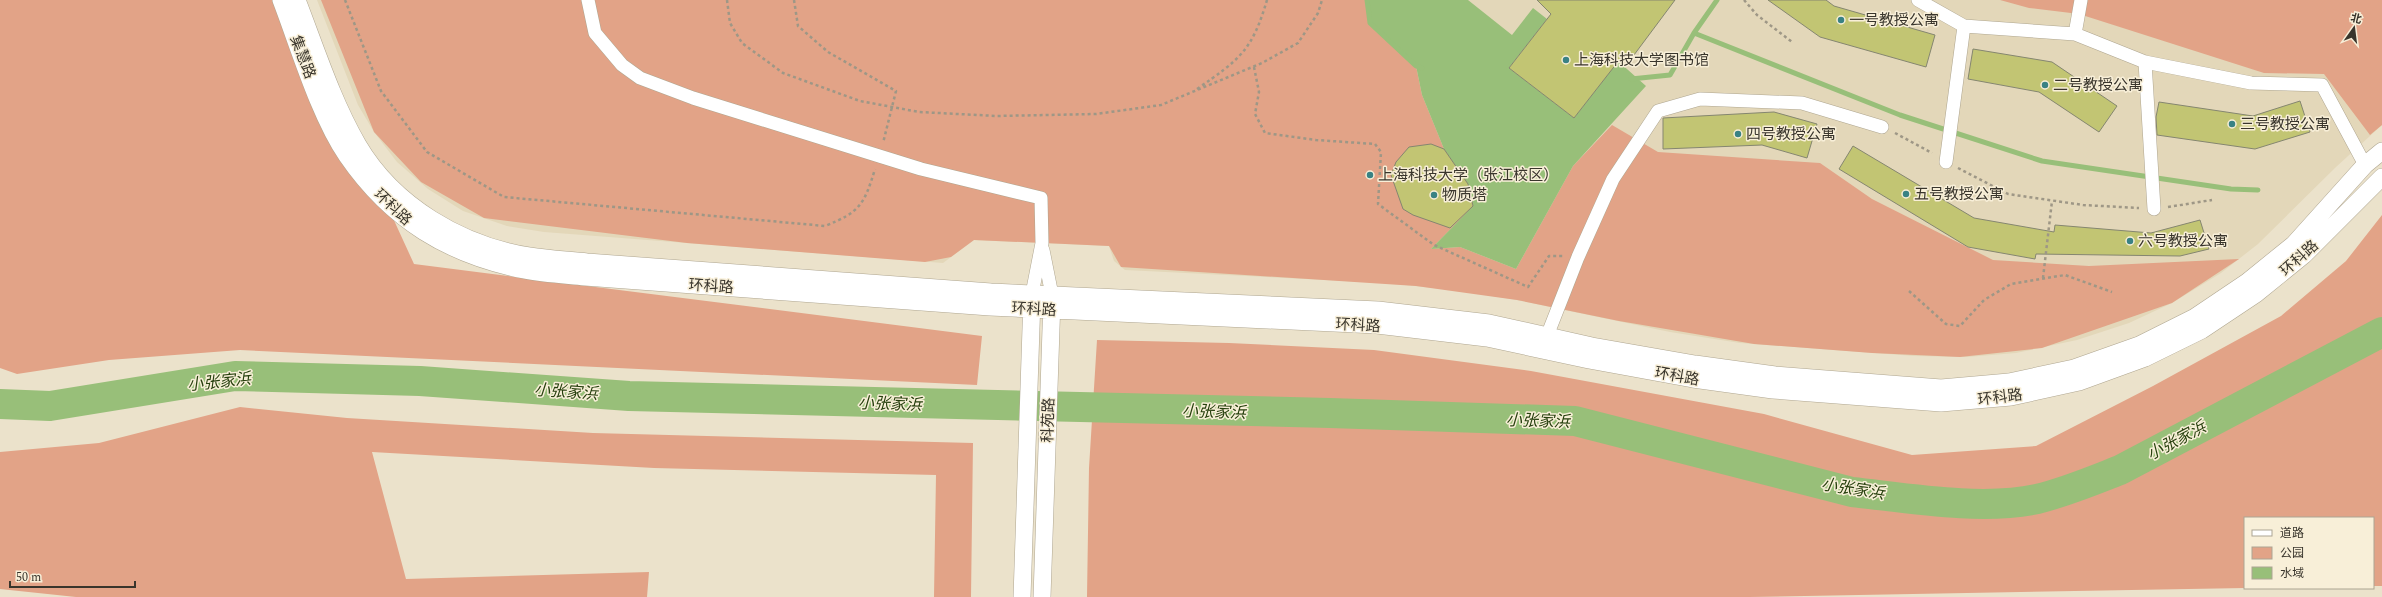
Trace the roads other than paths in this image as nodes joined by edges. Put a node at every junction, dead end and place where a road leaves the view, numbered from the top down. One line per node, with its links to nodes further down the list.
1 (281, 0): 9 (street, 集慧路)
2 (297, 0): 9 (street, 集慧路)
3 (588, 0): 16 (street)
4 (1918, 0): 6 (street)
5 (2081, 0): 7 (street)
6 (1964, 26): 7 (street); 12 (street)
7 (2075, 34): 8 (street)
8 (2145, 62): 13 (street); 15 (street)
9 (332, 111): 17 (street, 环科路)
10 (1882, 127): 19 (street)
11 (2382, 151): 13 (street, 环科路)
12 (1946, 162)
13 (2365, 165): 19 (street, 环科路)
14 (2382, 176): 18 (street, 环科路)
15 (2154, 209)
16 (1042, 243): 17 (street); 18 (street, 科苑路)
17 (1032, 302): 18 (street, 环科路); 20 (street, 科苑路)
18 (1052, 303): 19 (street, 环科路); 21 (street, 科苑路)
19 (1547, 336)
20 (1022, 597)
21 (1042, 597)

